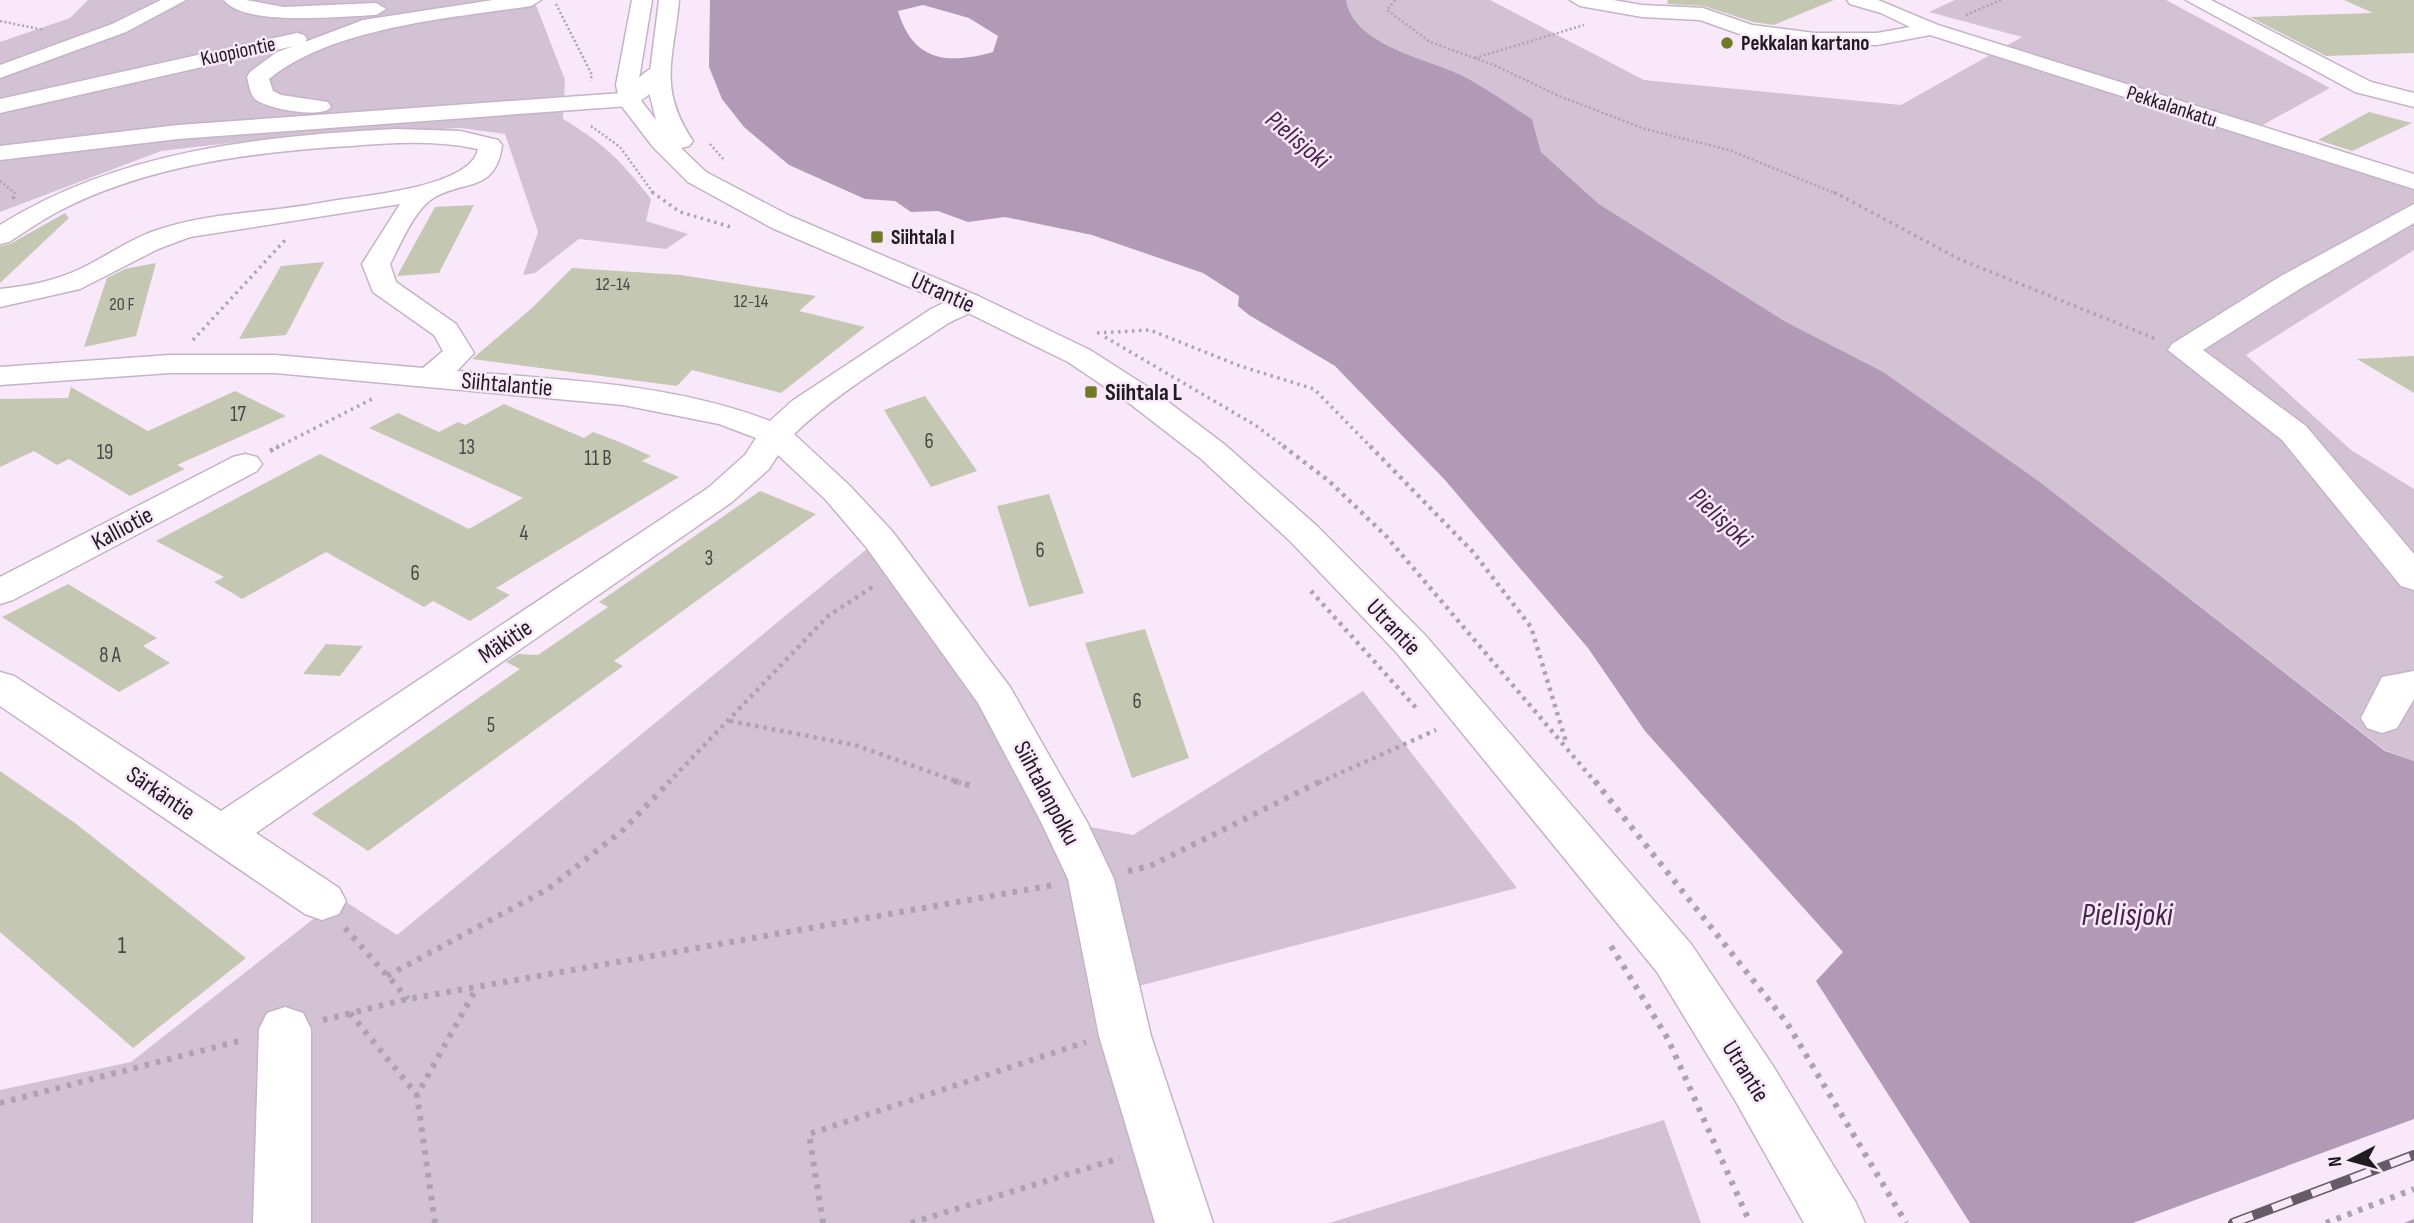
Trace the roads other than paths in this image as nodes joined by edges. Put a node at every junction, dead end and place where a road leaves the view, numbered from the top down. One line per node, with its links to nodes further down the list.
1 (176, 0): 14 (main road)
2 (234, 0): 3 (main road)
3 (457, 0): 16 (main road, Kuopiontie)
4 (531, 0): 12 (main road, Kuopiontie)
5 (642, 0): 15 (main road)
6 (669, 0): 15 (main road)
7 (1580, 0): 11 (main road)
8 (1723, 0): 11 (main road)
9 (1857, 0): 13 (main road, Pekkalankatu)
10 (2196, 0): 18 (main road)
11 (1703, 14): 13 (main road)
12 (389, 21): 17 (main road); 19 (main road, Kuopiontie)
13 (1931, 29): 21 (main road, Pekkalankatu)
14 (0, 72)
15 (643, 87): 17 (main road); 26 (main road, Utrantie)
16 (0, 95)
17 (586, 96): 20 (main road)
18 (2414, 100)
19 (0, 106)
20 (0, 153)
21 (2414, 183)
22 (426, 192): 24 (main road); 25 (main road); 28 (main road)
23 (2414, 212): 31 (main road)
24 (2, 221)
25 (0, 298)
26 (968, 302): 29 (main road); 41 (main road, Utrantie)
27 (0, 376): 28 (main road, Siihtalantie)
28 (423, 376): 29 (main road, Siihtalantie)
29 (775, 434): 36 (main road, Mäkitie); 40 (main road, Siihtalanpolku)
30 (244, 464): 32 (main road, Kalliotie)
31 (2414, 578)
32 (0, 592)
33 (0, 685): 36 (main road, Särkäntie)
34 (2414, 685): 35 (main road)
35 (2382, 718)
36 (221, 834): 37 (main road, Särkäntie)
37 (321, 901)
38 (285, 1030): 39 (main road)
39 (282, 1223)
40 (1184, 1223)
41 (1836, 1223)

